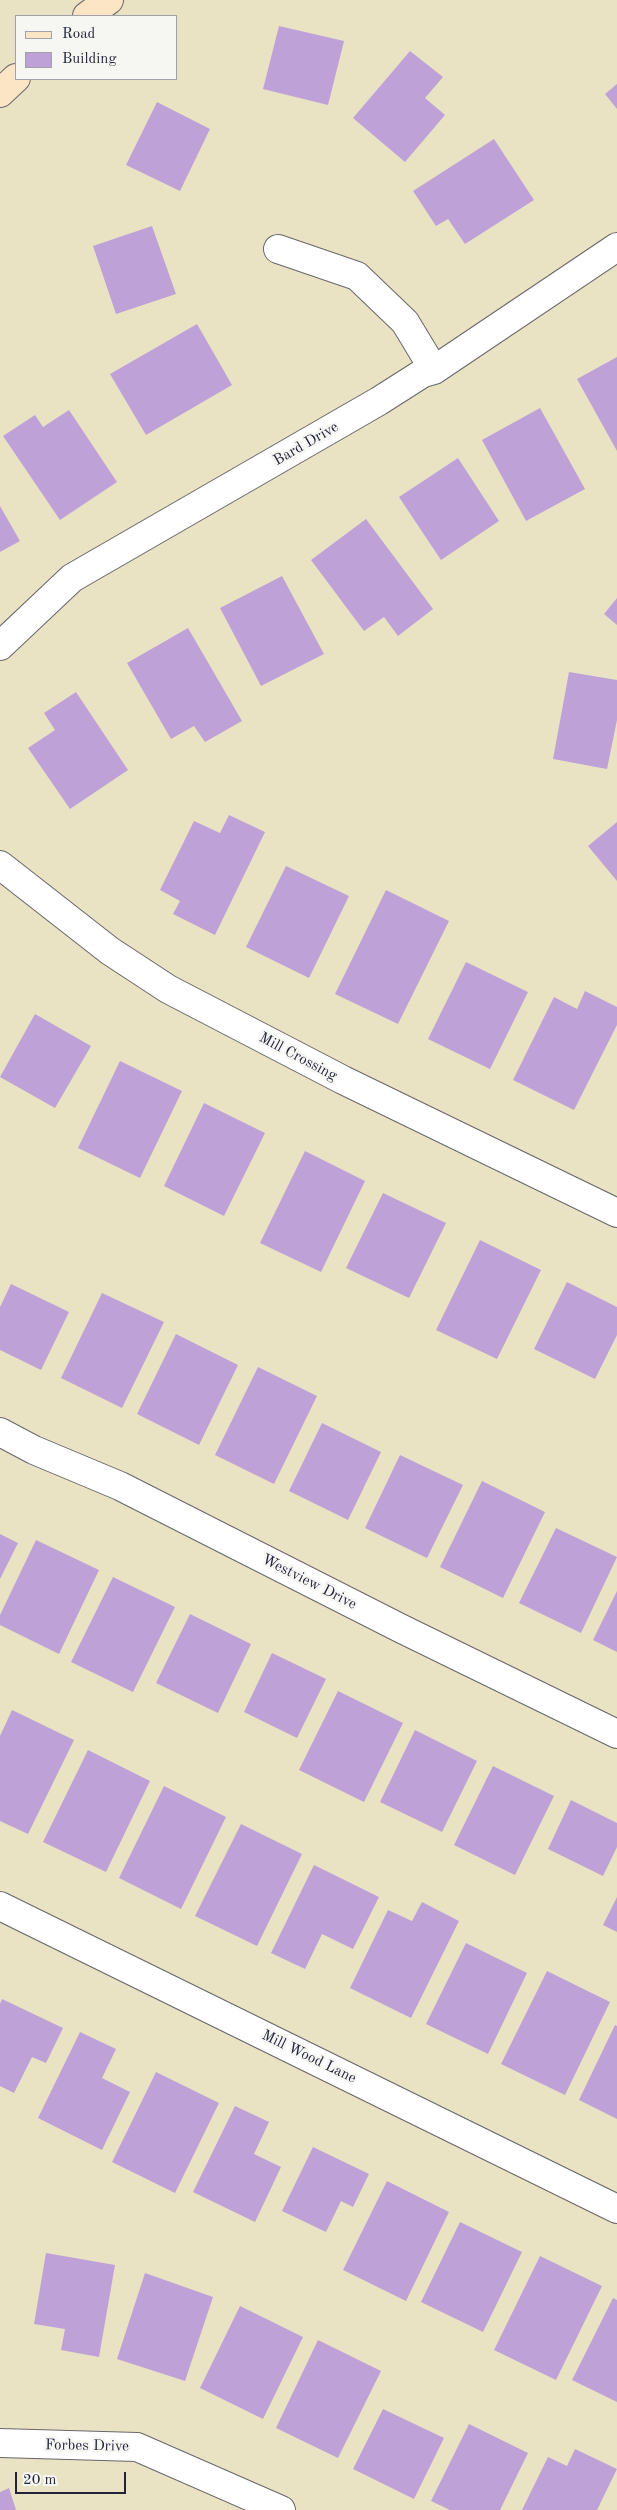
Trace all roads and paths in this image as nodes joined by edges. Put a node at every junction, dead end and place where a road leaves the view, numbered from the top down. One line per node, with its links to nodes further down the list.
1 (109, 0): 2 (street)
2 (88, 15)
3 (15, 79): 4 (street)
4 (0, 93)
5 (617, 247): 7 (street, Bard Drive)
6 (278, 249): 7 (street)
7 (434, 370): 8 (street, Bard Drive)
8 (0, 646)
9 (0, 865): 10 (street, Mill Crossing)
10 (617, 1213)
11 (0, 1432): 12 (street, Westview Drive)
12 (617, 1734)
13 (0, 1906): 14 (street, Mill Wood Lane)
14 (617, 2209)
15 (0, 2444): 16 (street, Forbes Drive)
16 (281, 2510)

